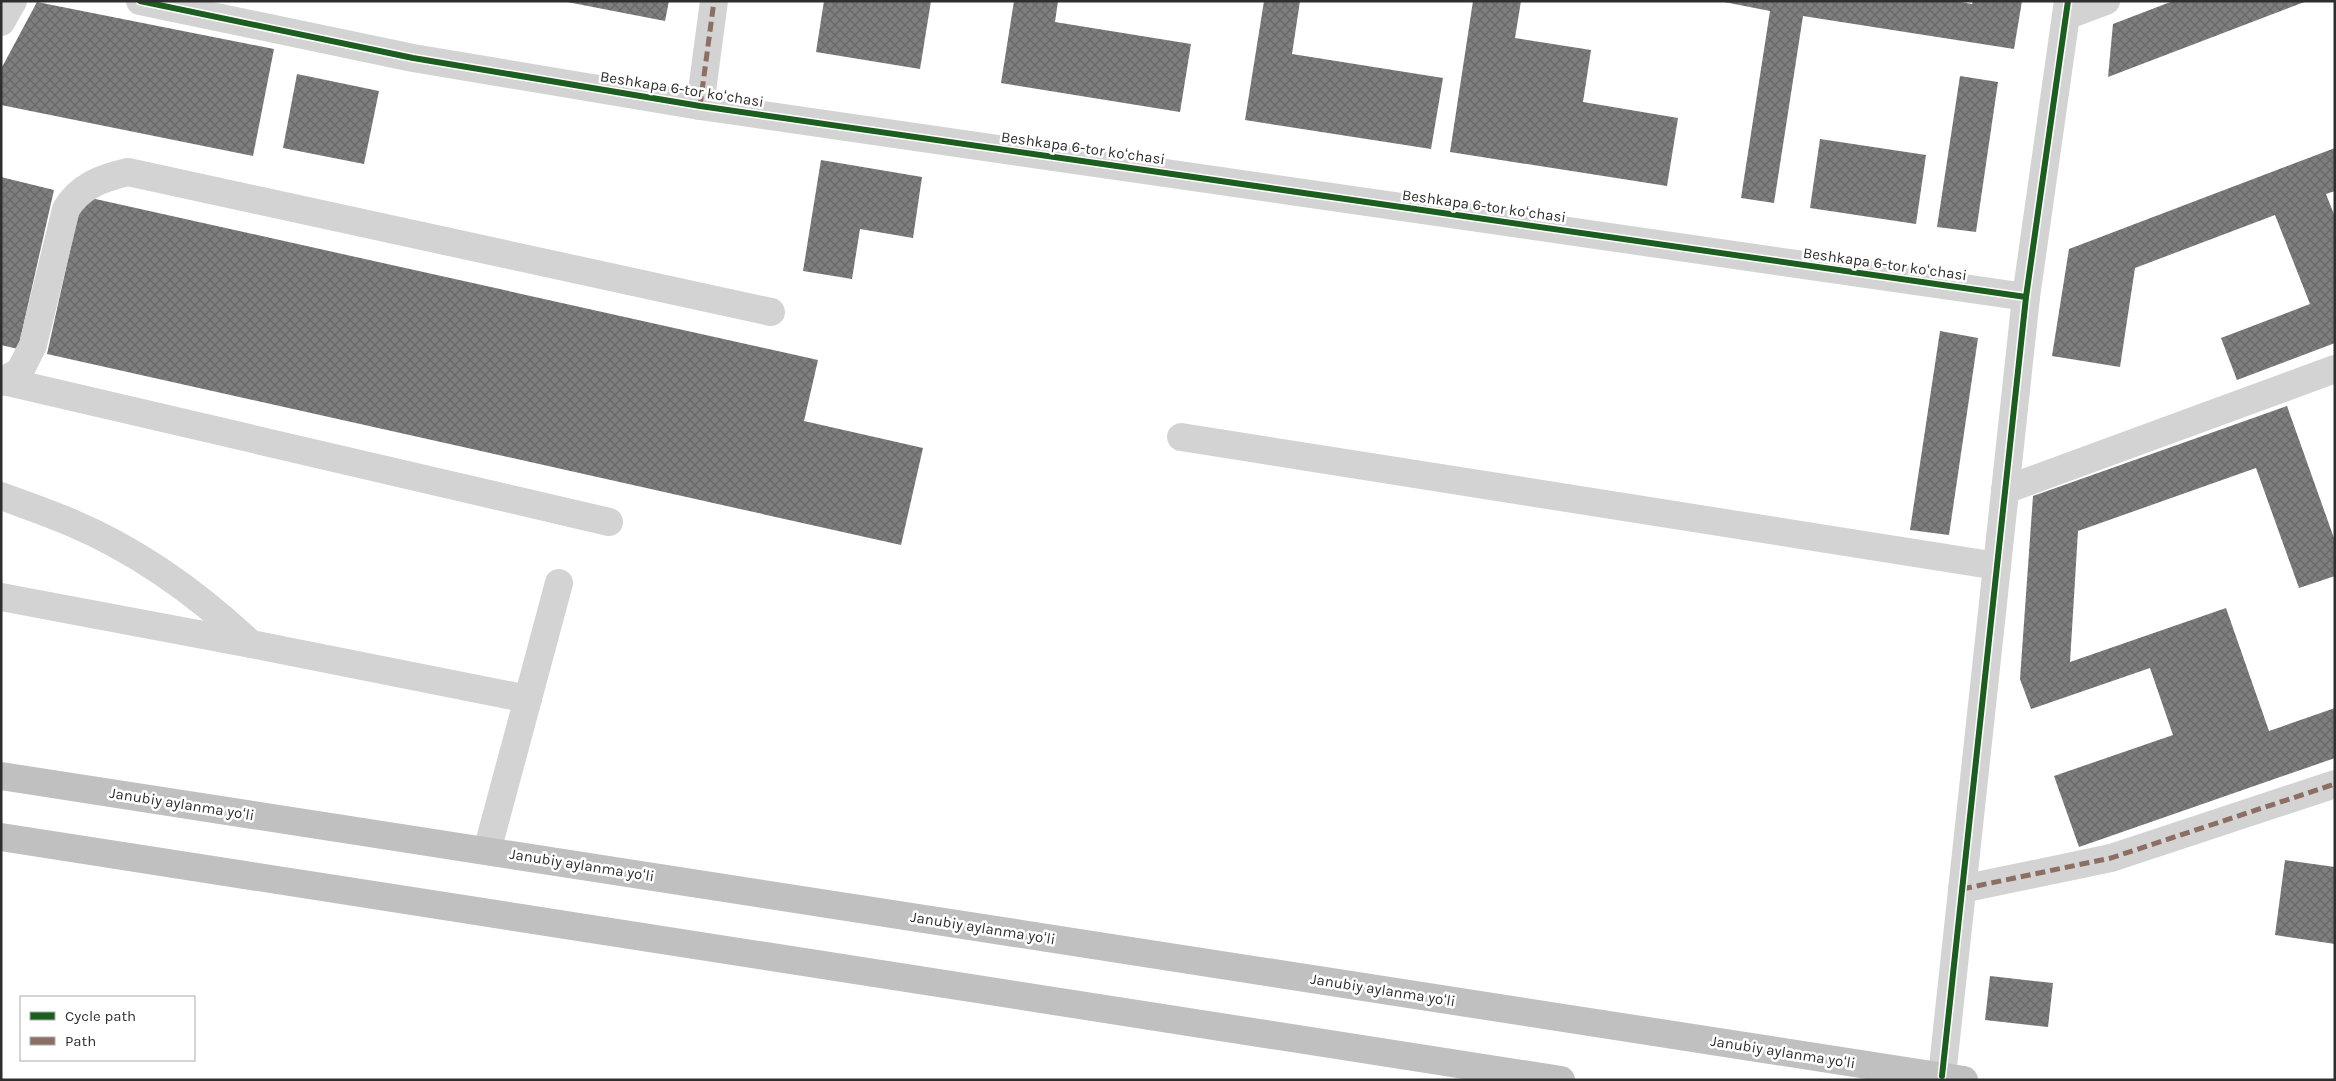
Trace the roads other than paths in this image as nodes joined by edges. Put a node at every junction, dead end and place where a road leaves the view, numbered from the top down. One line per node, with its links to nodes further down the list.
1 (13, 1): 6 (street)
2 (140, 1): 7 (street, Beshkapa 6-tor koʻchasi)
3 (714, 1): 7 (street)
4 (2106, 1): 5 (street)
5 (2067, 9): 8 (street)
6 (1, 22)
7 (700, 106): 8 (street, Beshkapa 6-tor koʻchasi)
8 (2026, 297): 13 (street)
9 (771, 312): 11 (street)
10 (2335, 368): 13 (street)
11 (2, 381): 15 (street)
12 (1182, 436): 16 (street)
13 (2005, 490): 16 (street)
14 (1, 496): 19 (street)
15 (609, 522)
16 (1997, 566): 25 (street)
17 (560, 583): 20 (street)
18 (1, 597): 19 (street)
19 (251, 644): 20 (street)
20 (528, 699): 24 (street)
21 (1, 776): 24 (highway, Janubiy aylanma yoʻli)
22 (2335, 784): 25 (street)
23 (1, 837): 27 (highway)
24 (486, 850): 26 (highway, Janubiy aylanma yoʻli)
25 (1962, 889): 26 (street)
26 (1953, 1078)
27 (1560, 1080)

